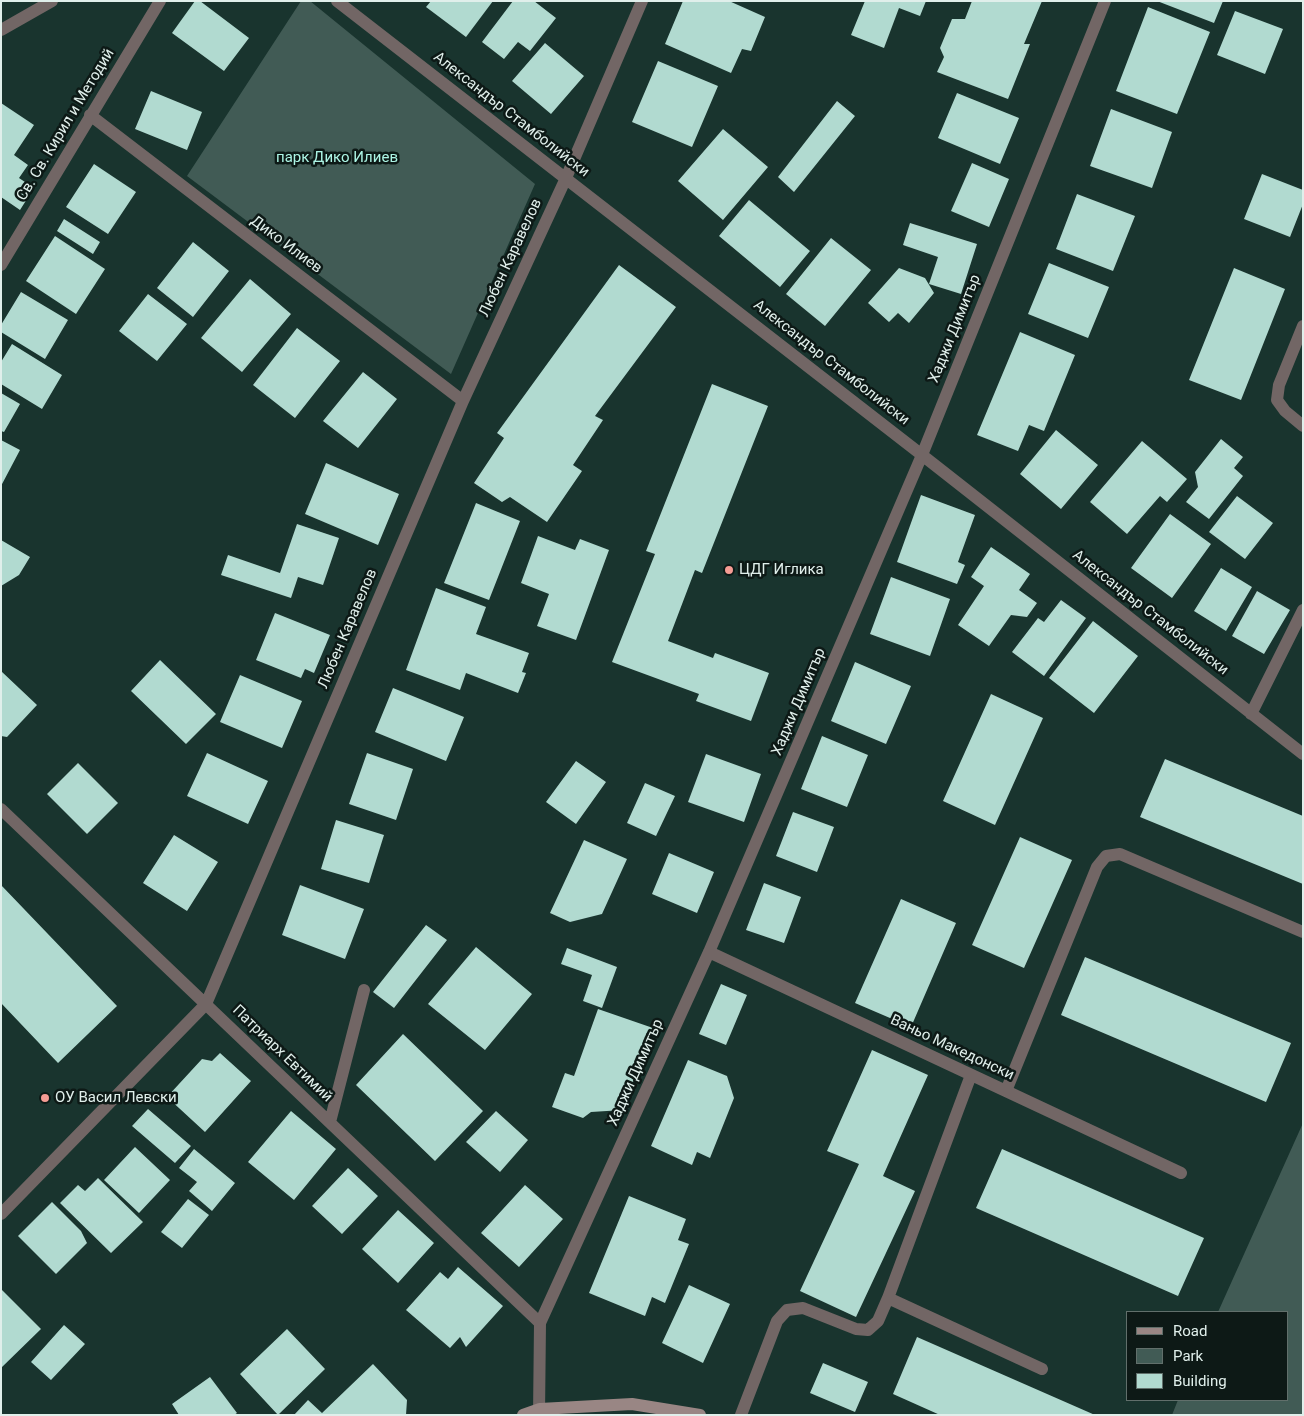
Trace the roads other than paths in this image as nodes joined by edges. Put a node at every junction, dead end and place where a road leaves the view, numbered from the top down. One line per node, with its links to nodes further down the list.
1 (52, 1): 6 (street)
2 (160, 1): 7 (street, Св. Св. Кирил и Методий)
3 (337, 1): 8 (street, Александър Стамболийски)
4 (642, 1): 8 (street, Любен Каравелов)
5 (1104, 1): 13 (street, Хаджи Димитър)
6 (1, 30)
7 (90, 115): 9 (street, Св. Св. Кирил и Методий); 11 (street, Дико Илиев)
8 (566, 178): 11 (street, Любен Каравелов); 13 (street, Александър Стамболийски)
9 (1, 266)
10 (1303, 326): 12 (street)
11 (463, 401): 21 (street, Любен Каравелов)
12 (1303, 426)
13 (922, 455): 15 (street, Александър Стамболийски); 19 (street, Хаджи Димитър)
14 (1303, 610): 15 (street)
15 (1252, 714): 16 (street, Александър Стамболийски)
16 (1303, 754)
17 (1, 809): 21 (street, Патриарх Евтимий)
18 (1303, 932): 23 (street)
19 (709, 952): 22 (street, Ваньо Македонски); 28 (street, Хаджи Димитър)
20 (364, 990): 24 (street)
21 (206, 1004): 24 (street, Патриарх Евтимий); 26 (street, Любен Каравелов)
22 (971, 1075): 23 (street, Ваньо Македонски); 27 (street)
23 (1006, 1091): 25 (street, Ваньо Македонски)
24 (330, 1122): 28 (street, Патриарх Евтимий)
25 (1181, 1173)
26 (1, 1214)
27 (888, 1298): 29 (street); 33 (street)
28 (540, 1323): 30 (street, Хаджи Димитър)
29 (1042, 1369)
30 (539, 1412): 31 (street); 32 (street)
31 (523, 1415)
32 (700, 1415)
33 (740, 1415)

